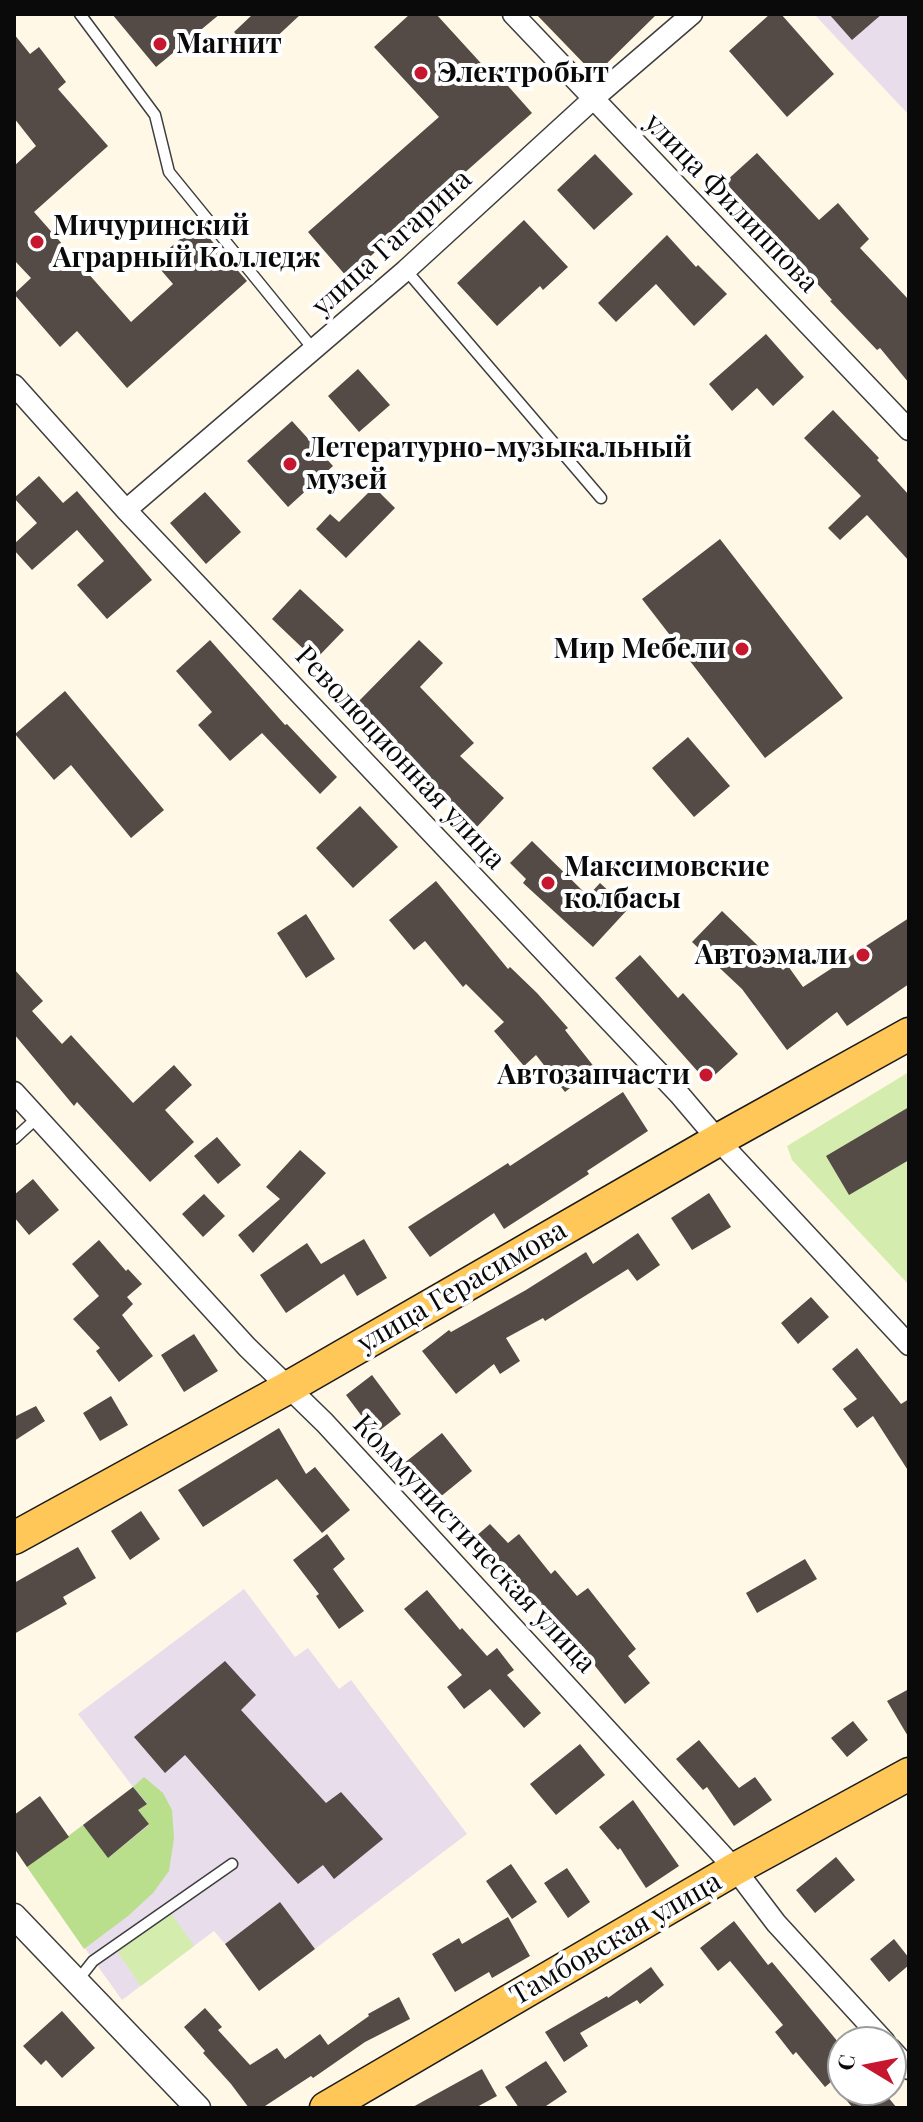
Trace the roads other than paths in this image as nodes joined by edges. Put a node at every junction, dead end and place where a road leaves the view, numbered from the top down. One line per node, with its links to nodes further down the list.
1 (80, 14): 6 (lane)
2 (513, 14): 4 (street, улица Филиппова)
3 (692, 14): 4 (street, улица Гагарина)
4 (593, 99): 5 (street, улица Гагарина); 8 (street, улица Филиппова)
5 (406, 270): 6 (street, улица Гагарина); 9 (lane)
6 (314, 350): 10 (street, улица Гагарина)
7 (14, 385): 10 (street, Революционная улица)
8 (909, 430)
9 (601, 498)
10 (126, 510): 15 (street, Революционная улица)
11 (909, 1034): 15 (main road, улица Герасимова)
12 (14, 1092): 13 (street, Коммунистическая улица)
13 (37, 1118): 14 (lane); 17 (street, Коммунистическая улица)
14 (14, 1139)
15 (718, 1140): 16 (street, Революционная улица); 17 (main road, улица Герасимова)
16 (907, 1340)
17 (289, 1387): 18 (main road, улица Герасимова); 21 (street, Коммунистическая улица)
18 (14, 1538)
19 (909, 1774): 21 (main road, Тамбовская улица)
20 (232, 1864): 23 (lane)
21 (735, 1869): 24 (street, Коммунистическая улица); 26 (main road, Тамбовская улица)
22 (14, 1916): 23 (street)
23 (77, 1982): 25 (street)
24 (870, 2026)
25 (198, 2108)
26 (326, 2108)

